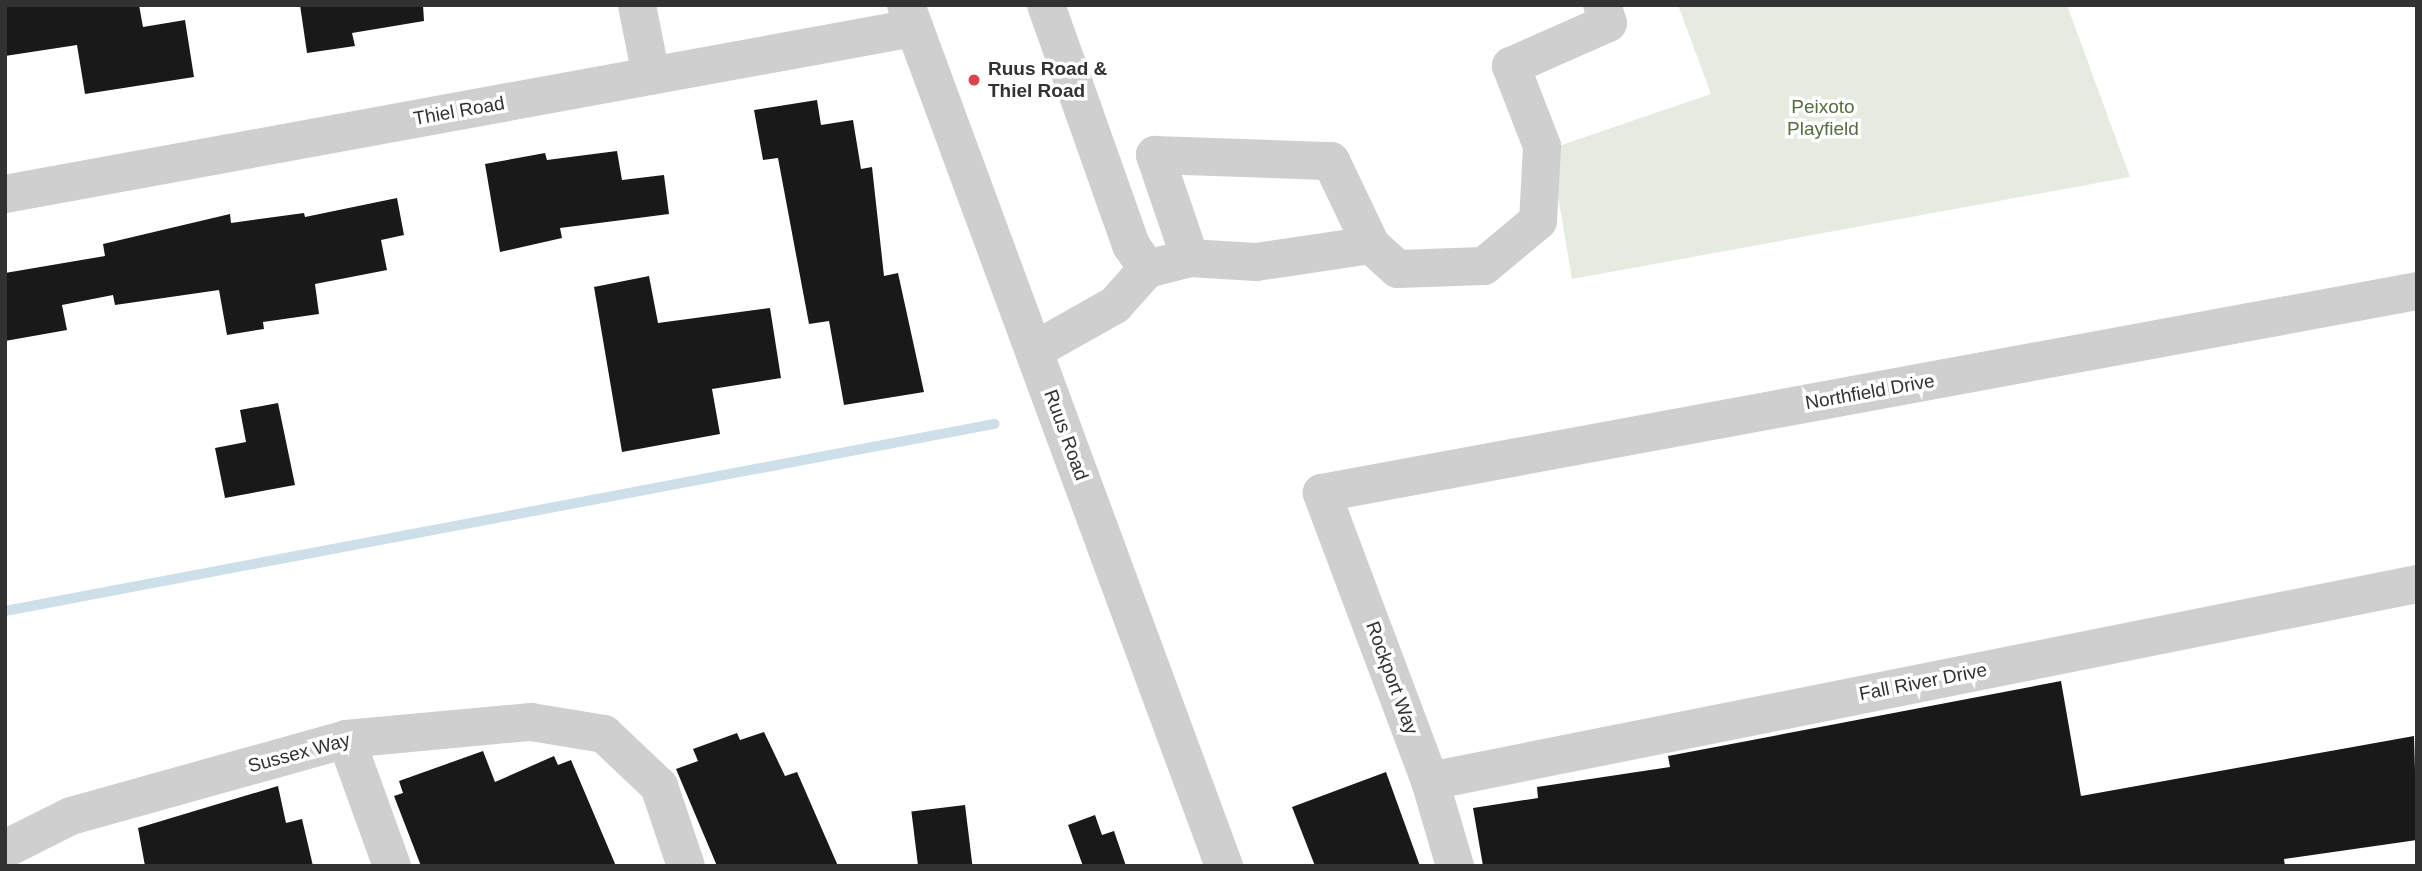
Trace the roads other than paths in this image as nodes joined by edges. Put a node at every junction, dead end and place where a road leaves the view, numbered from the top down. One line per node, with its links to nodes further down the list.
1 (637, 5): 5 (street)
2 (1046, 5): 9 (street)
3 (1602, 5): 7 (street)
4 (910, 17): 5 (street, Thiel Road); 11 (street, Ruus Road)
5 (651, 76): 6 (street, Thiel Road)
6 (5, 194)
7 (1371, 245): 8 (street); 8 (street)
8 (1190, 258): 9 (street)
9 (1147, 269): 11 (street)
10 (2417, 291): 12 (street, Northfield Drive)
11 (1035, 350): 19 (street, Ruus Road)
12 (1322, 492): 15 (street, Rockport Way)
13 (2417, 584): 15 (street, Fall River Drive)
14 (346, 739): 16 (street, Sussex Way); 17 (street); 18 (street, Sussex Way)
15 (1430, 780): 20 (street, Rockport Way)
16 (5, 849)
17 (392, 866)
18 (686, 866)
19 (1224, 866)
20 (1455, 866)

